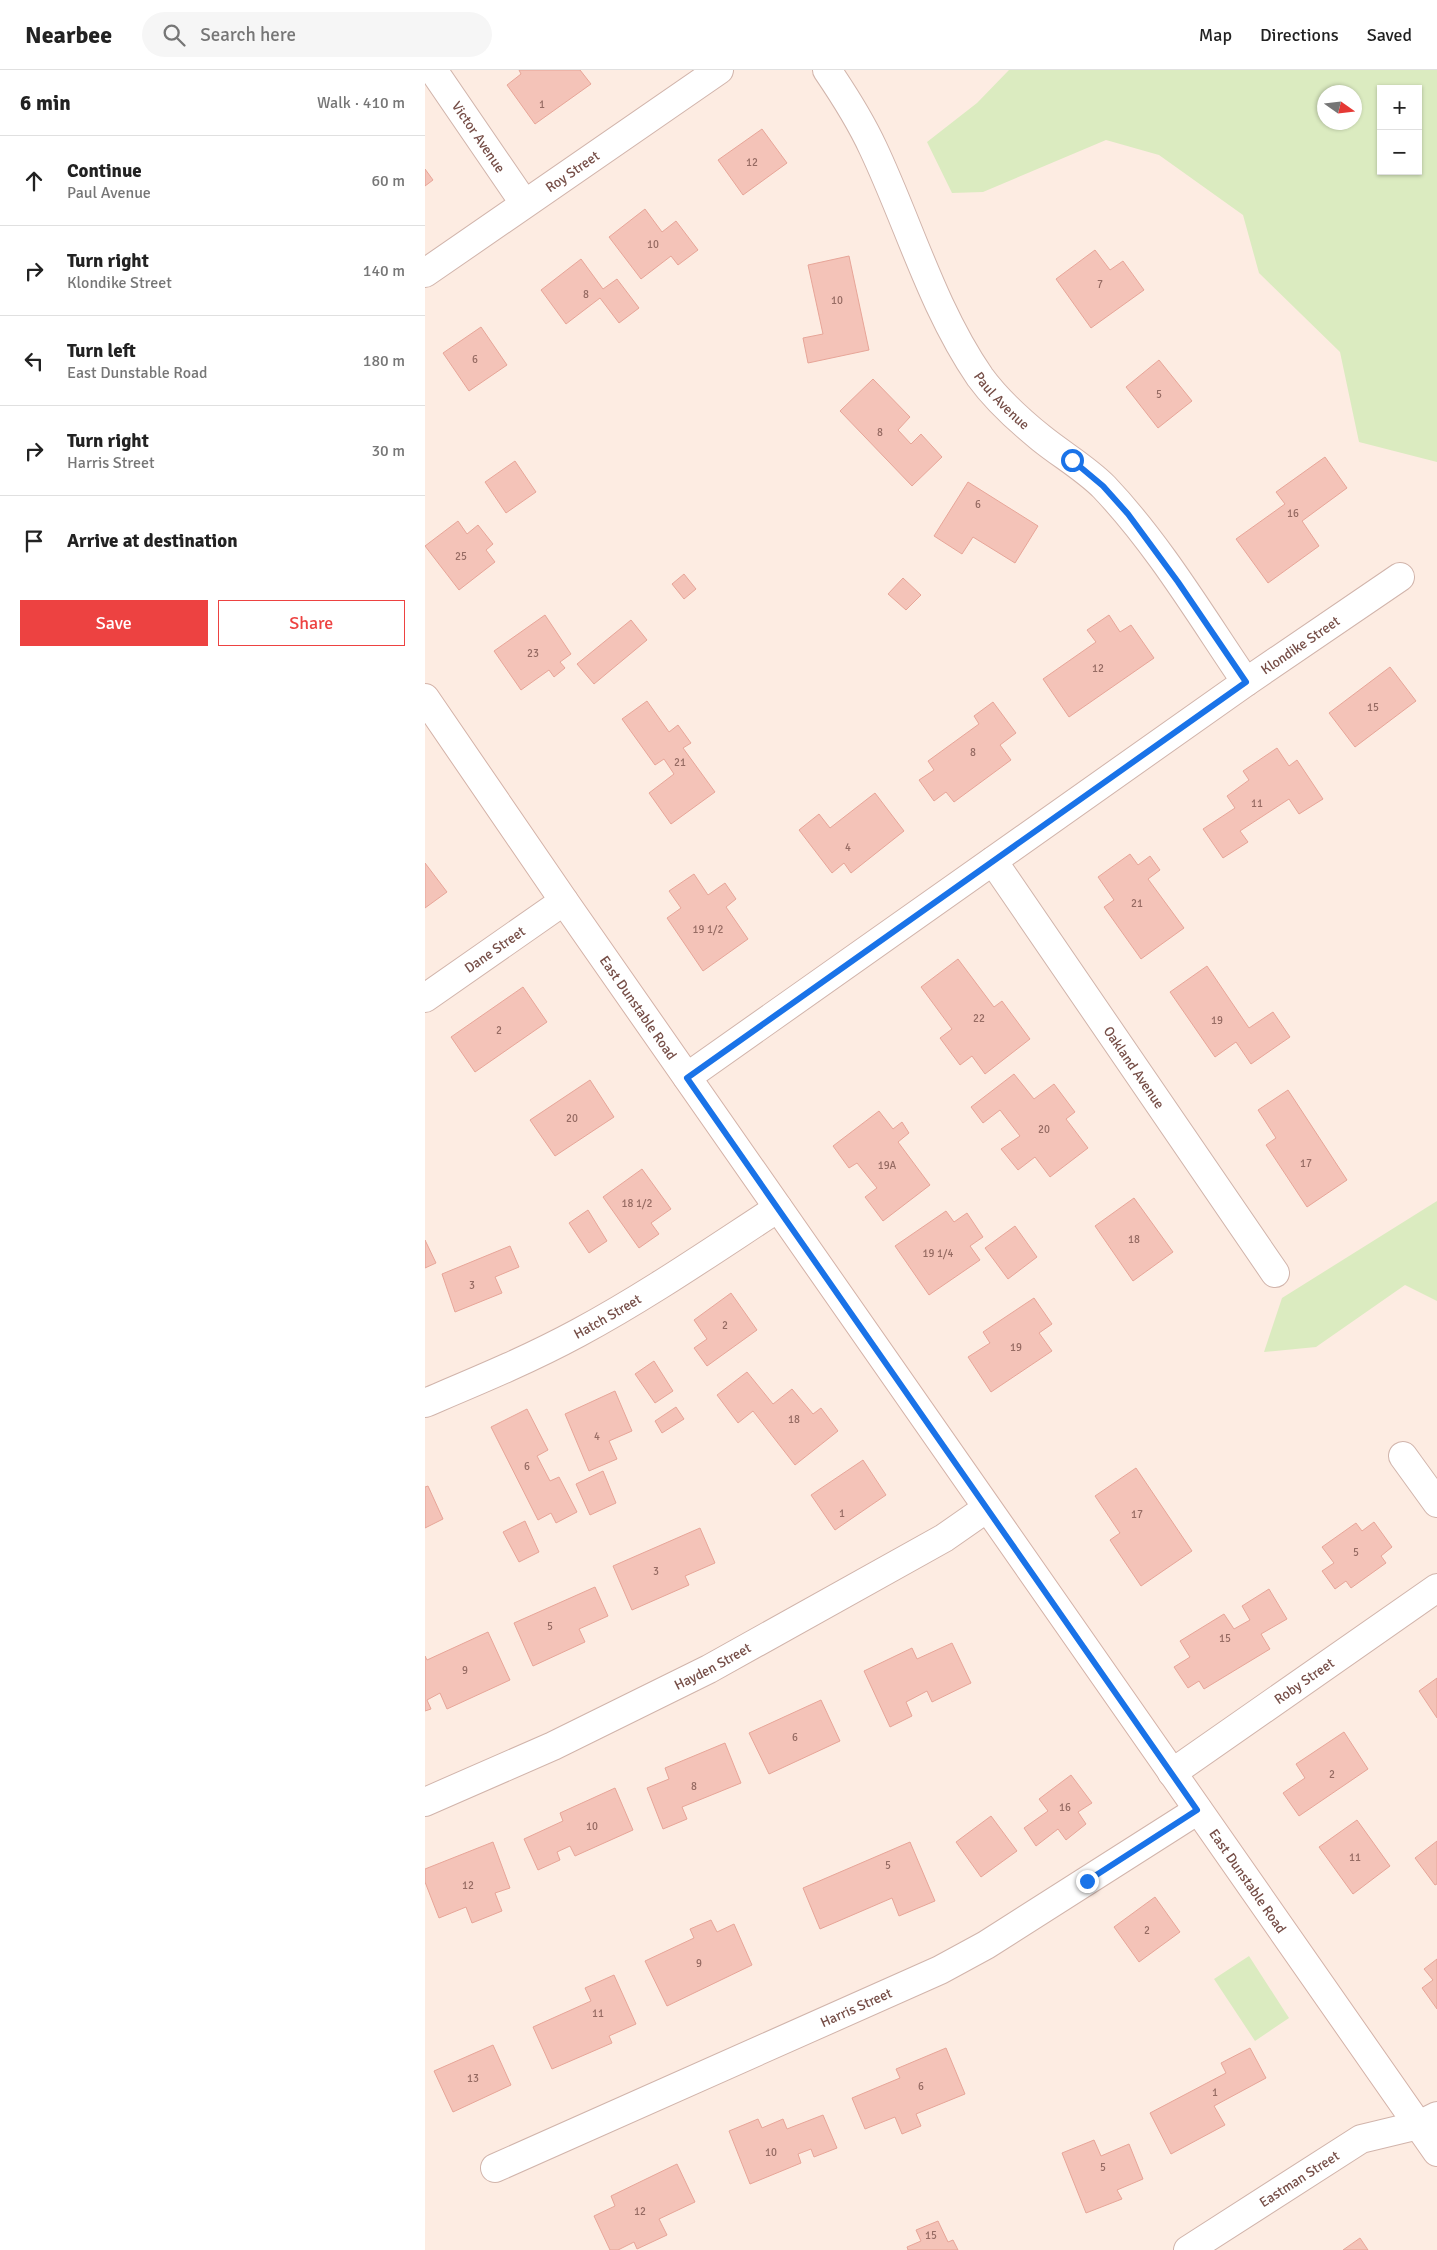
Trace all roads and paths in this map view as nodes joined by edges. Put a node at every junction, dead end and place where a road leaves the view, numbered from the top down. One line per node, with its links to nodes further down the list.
1 (433, 70): 4 (street, Victor Avenue)
2 (719, 70): 4 (street, Roy Street)
3 (827, 70): 7 (street, Paul Avenue)
4 (524, 203): 5 (street, Roy Street)
5 (425, 273)
6 (1400, 577): 7 (street, Klondike Street)
7 (1246, 682): 9 (street, Klondike Street)
8 (425, 698): 10 (street, East Dunstable Road)
9 (993, 861): 12 (street, Klondike Street); 14 (street, Oakland Avenue)
10 (564, 901): 11 (street, Dane Street); 12 (street, East Dunstable Road)
11 (425, 998)
12 (687, 1078): 13 (street, East Dunstable Road)
13 (778, 1208): 15 (street, Hatch Street); 18 (street, East Dunstable Road)
14 (1275, 1273)
15 (425, 1403)
16 (1403, 1456): 17 (street)
17 (1437, 1503)
18 (987, 1508): 20 (street, East Dunstable Road); 21 (street, Hayden Street)
19 (1437, 1588): 20 (street, Roby Street)
20 (1172, 1773): 22 (street, East Dunstable Road)
21 (425, 1802)
22 (1197, 1810): 23 (street, East Dunstable Road); 25 (street, Harris Street)
23 (1428, 2120): 24 (street, East Dunstable Road); 26 (street, Eastman Street)
24 (1437, 2152)
25 (495, 2168)
26 (1188, 2250)

